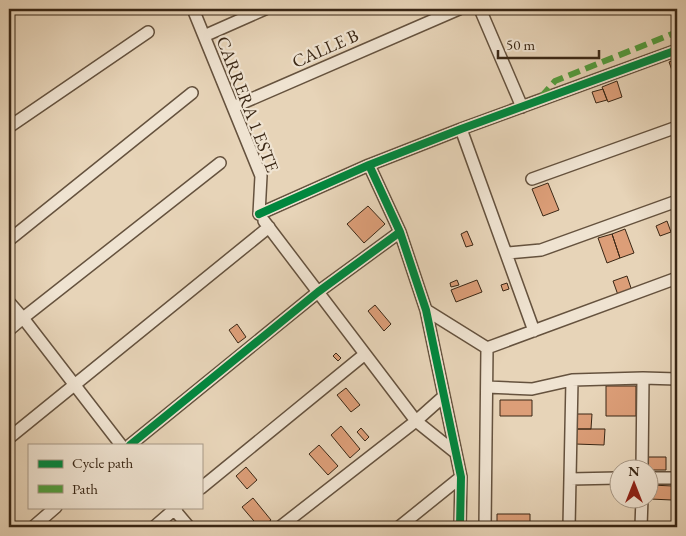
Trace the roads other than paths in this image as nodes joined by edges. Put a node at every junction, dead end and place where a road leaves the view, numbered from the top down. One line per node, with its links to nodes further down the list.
1 (193, 9): 6 (street, CARRERA 1 ESTE)
2 (264, 9): 6 (street)
3 (459, 9): 9 (street, CALLE B)
4 (480, 9): 10 (street)
5 (148, 32): 11 (street)
6 (204, 36): 9 (street, CARRERA 1 ESTE)
7 (677, 50): 10 (street)
8 (192, 93): 21 (street)
9 (233, 107): 18 (street, CARRERA 1 ESTE)
10 (522, 107): 13 (street)
11 (9, 127)
12 (677, 127): 16 (street)
13 (461, 129): 15 (street); 22 (street)
14 (220, 163): 28 (street)
15 (369, 165): 18 (street); 20 (street)
16 (532, 179)
17 (677, 201): 22 (street)
18 (259, 214): 19 (street)
19 (269, 227): 24 (street); 36 (street)
20 (400, 232): 24 (street); 26 (street)
21 (9, 240)
22 (507, 253): 30 (street)
23 (677, 278): 30 (street)
24 (318, 292): 32 (street); 42 (street)
25 (9, 302): 28 (street)
26 (426, 310): 31 (street); 38 (street)
27 (9, 314): 28 (street)
28 (23, 318): 29 (street); 36 (street)
29 (9, 330)
30 (534, 331): 31 (street)
31 (487, 348): 37 (street)
32 (365, 354): 39 (street); 50 (street)
33 (643, 378): 34 (street); 35 (street); 44 (street)
34 (677, 379)
35 (572, 380): 37 (street); 49 (street)
36 (75, 385): 40 (street); 41 (street)
37 (487, 387): 60 (street)
38 (444, 396): 39 (street); 43 (street)
39 (416, 421): 43 (street); 57 (street)
40 (9, 438)
41 (119, 444)
42 (131, 444)
43 (456, 453): 45 (street)
44 (642, 458)
45 (461, 477): 58 (street); 59 (street)
46 (608, 478): 49 (street)
47 (658, 478): 48 (street)
48 (677, 478)
49 (570, 479): 61 (street)
50 (202, 487)
51 (55, 508): 54 (street)
52 (175, 508): 55 (street); 56 (street)
53 (642, 508): 62 (street)
54 (33, 527)
55 (154, 527)
56 (189, 527)
57 (280, 527)
58 (399, 527)
59 (460, 527)
60 (485, 527)
61 (569, 527)
62 (641, 527)

